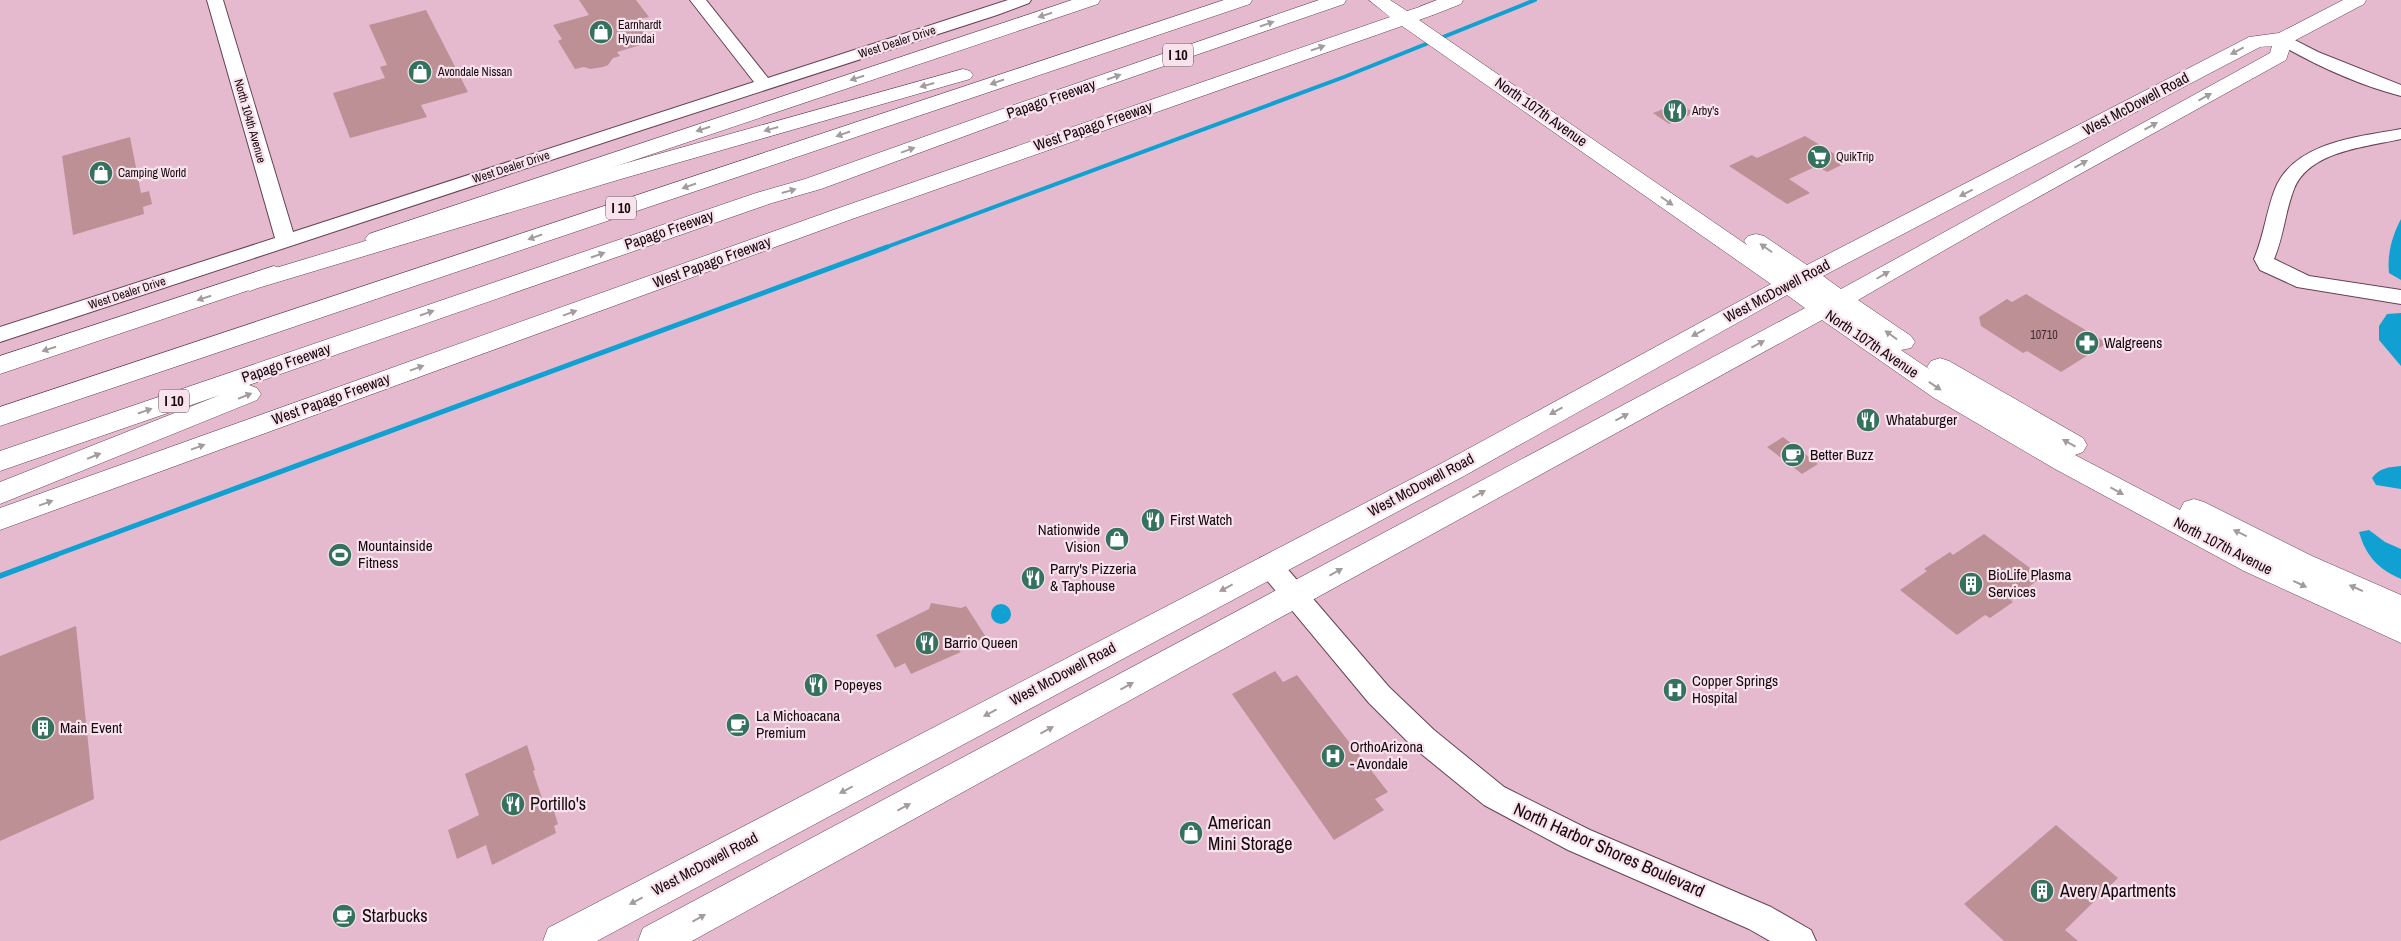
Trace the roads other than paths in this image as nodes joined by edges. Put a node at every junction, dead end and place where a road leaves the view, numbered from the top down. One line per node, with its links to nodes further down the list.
1 (215, 0): 21 (street, North 104th Avenue)
2 (698, 0): 15 (street)
3 (1023, 0): 15 (street, West Dealer Drive)
4 (1091, 0): 23 (main road, one-way to 23)
5 (1226, 0): 23 (main road, one-way to 23)
6 (1243, 0): 29 (main road, I 10, one-way to 29)
7 (1337, 0): 27 (main road, Papago Freeway / I 10, one-way to 7)
8 (1378, 0): 11 (main road, North 107th Avenue)
9 (1454, 0): 11 (main road, West Papago Freeway)
10 (2358, 0): 13 (main road, West McDowell Road)
11 (1413, 10): 12 (main road, North 107th Avenue); 20 (main road, North 107th Avenue); 32 (main road, West Papago Freeway, one-way to 11)
12 (1446, 24)
13 (2283, 39): 16 (street); 22 (main road, West McDowell Road, one-way to 22); 25 (main road, West McDowell Road, one-way to 13)
14 (1475, 44): 17 (main road, North 107th Avenue)
15 (765, 85): 21 (street, West Dealer Drive)
16 (2394, 88)
17 (1556, 100)
18 (1588, 122): 20 (main road, North 107th Avenue)
19 (2401, 134): 24 (street)
20 (1601, 143): 22 (main road, North 107th Avenue, one-way to 22); 22 (main road, North 107th Avenue, one-way to 20)
21 (286, 241): 26 (street, West Dealer Drive)
22 (1797, 280): 25 (main road, North 107th Avenue); 33 (main road, West McDowell Road, one-way to 33)
23 (250, 282): 28 (main road, one-way to 28)
24 (2401, 298)
25 (1831, 304): 34 (main road, West McDowell Road, one-way to 25); 35 (main road, North 107th Avenue, one-way to 25); 36 (main road, North 107th Avenue, one-way to 36)
26 (0, 335)
27 (348, 341): 30 (main road, Papago Freeway / I 10, one-way to 27); 31 (main road, one-way to 27)
28 (0, 365)
29 (0, 417)
30 (0, 461)
31 (0, 493)
32 (0, 519)
33 (1269, 565): 34 (street, North Harbor Shores Boulevard); 37 (main road, West McDowell Road, one-way to 37)
34 (1293, 595): 38 (main road, West McDowell Road, one-way to 34); 39 (street, North Harbor Shores Boulevard)
35 (2401, 608)
36 (2401, 630)
37 (561, 941)
38 (656, 941)
39 (1800, 941)

